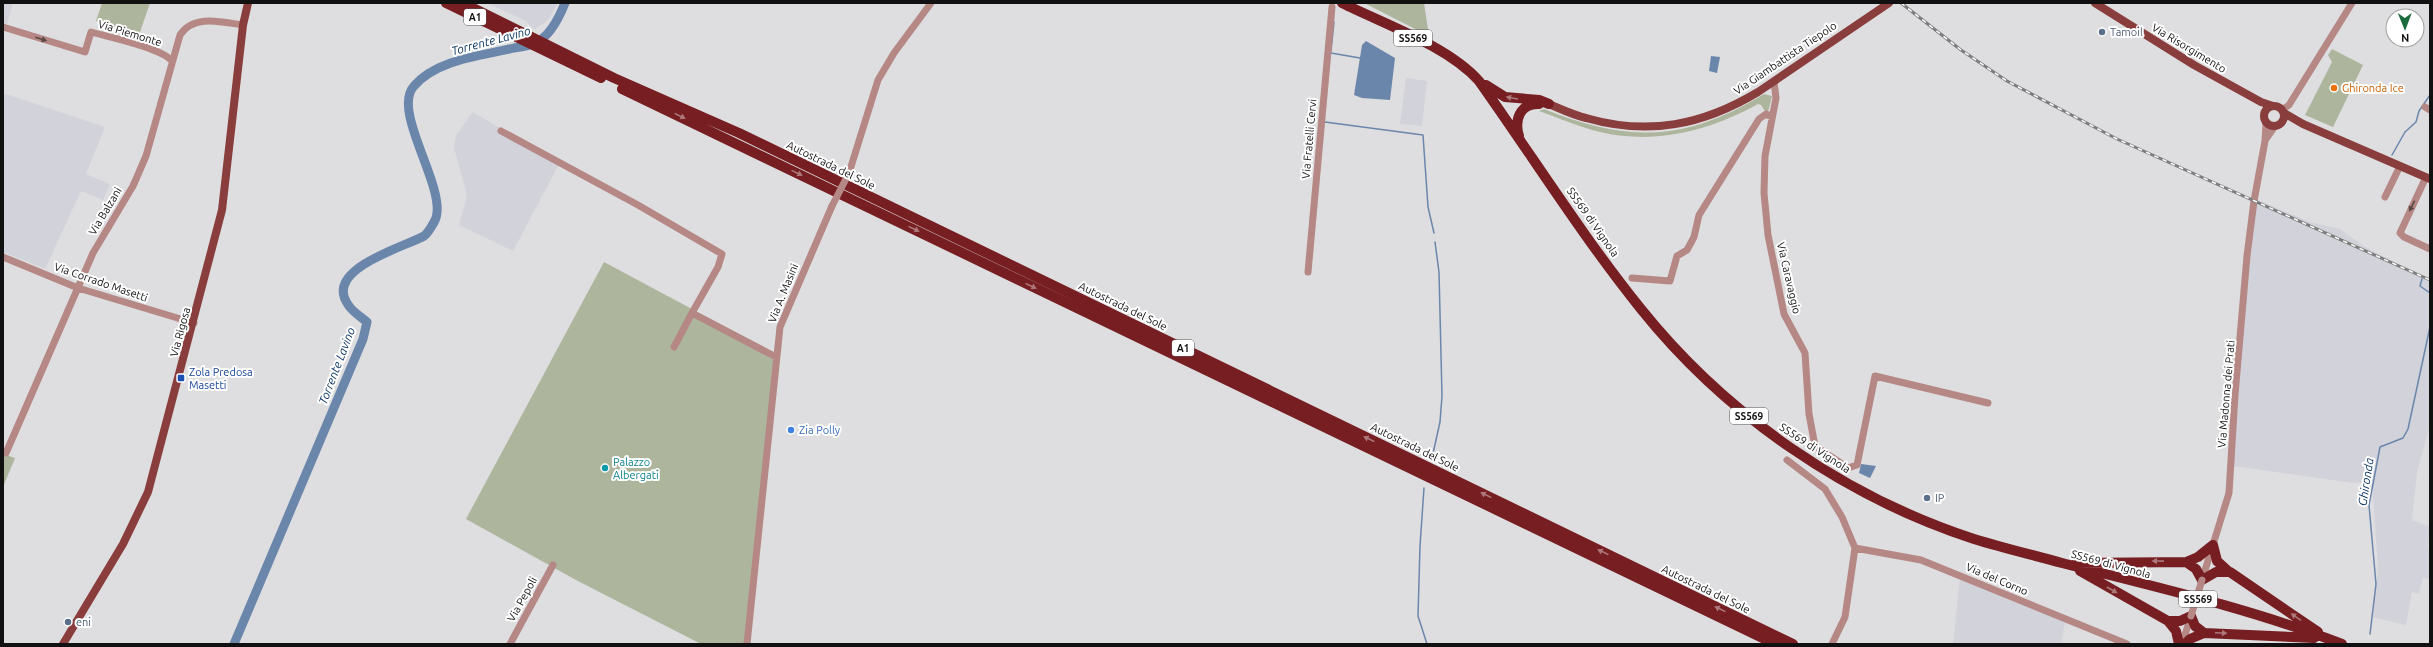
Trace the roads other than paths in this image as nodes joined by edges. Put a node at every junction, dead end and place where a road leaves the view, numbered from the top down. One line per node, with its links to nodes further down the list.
1 (248, 3): 10 (main road, Via Rigosa)
2 (446, 3): 56 (highway, Autostrada del Sole / A1, one-way to 56)
3 (463, 3): 57 (highway, Autostrada del Sole / A1, one-way to 3)
4 (930, 3): 38 (street, Via A. Masini, bridge)
5 (1342, 3): 13 (highway, SS569 di Vignola / SS569)
6 (1889, 3): 14 (main road, Via Giambattista Tiepolo)
7 (2095, 3): 15 (main road, Via Risorgimento)
8 (2352, 3): 18 (street)
9 (1332, 7): 32 (street, Via Fratelli Cervi)
10 (243, 25): 12 (street, Via Balzani); 36 (main road, Via Rigosa)
11 (4, 27): 12 (street, Via Piemonte, one-way to 12)
12 (172, 61): 34 (street, Via Balzani)
13 (1479, 81): 16 (highway, SS569, one-way to 13); 26 (highway, SS569 di Vignola / SS569)
14 (1774, 82): 16 (main road, Via Giambattista Tiepolo); 20 (street, Via Caravaggio)
15 (2254, 97): 17 (main road, Via Risorgimento); 19 (main road)
16 (1549, 104): 26 (highway, SS569)
17 (2273, 106): 18 (main road, Via Risorgimento); 19 (main road)
18 (2285, 109): 21 (main road, Via Risorgimento); 23 (main road)
19 (2264, 114): 22 (main road)
20 (1772, 117): 33 (street); 39 (street, Via Caravaggio)
21 (2299, 122): 23 (main road, Via Risorgimento); 27 (main road, Via Risorgimento)
22 (2266, 123): 23 (main road, Via Risorgimento); 25 (street, Via Madonna dei Prati)
23 (2278, 125): 25 (street, Via Madonna dei Prati)
24 (501, 131): 35 (street)
25 (2265, 141): 42 (street, Via Madonna dei Prati)
26 (1524, 145): 45 (highway, SS569 di Vignola / SS569)
27 (2400, 166): 28 (main road, Via Risorgimento); 29 (street)
28 (2428, 178): 30 (street, one-way to 30)
29 (2385, 197)
30 (2430, 249)
31 (3, 257): 34 (street, Via Corrado Masetti)
32 (1308, 272)
33 (1632, 278)
34 (78, 288): 36 (street, Via Corrado Masetti); 40 (street, Via Balzani)
35 (692, 313): 37 (street); 38 (street)
36 (194, 323): 53 (main road, Via Rigosa)
37 (674, 348)
38 (776, 357): 55 (street, Via A. Masini)
39 (1988, 404)
40 (3, 452)
41 (1787, 460): 43 (street)
42 (2213, 545): 44 (highway, SS569); 47 (highway, SS569); 48 (street, Via Madonna dei Prati)
43 (1855, 548): 58 (street); 59 (street, Via del Corno)
44 (2186, 562): 45 (highway, SS569, one-way to 45); 48 (highway, SS569)
45 (2066, 564): 50 (highway, SS569, one-way to 50); 52 (highway, SS569 di Vignola / SS569)
46 (553, 565): 54 (street, Via Pepoli)
47 (2230, 572): 48 (highway, SS569); 52 (highway, SS569, one-way to 47)
48 (2202, 580): 49 (street, Via Madonna dei Prati, bridge)
49 (2191, 616): 50 (highway, SS569); 51 (highway, SS569); 61 (street, Via Madonna dei Prati)
50 (2168, 621): 60 (highway)
51 (2204, 633): 52 (highway, SS569, one-way to 52); 62 (highway)
52 (2328, 639): 63 (highway, SS569 di Vignola / SS569)
53 (63, 644)
54 (510, 644)
55 (747, 644)
56 (1775, 644)
57 (1793, 644)
58 (1832, 644)
59 (2127, 644)
60 (2179, 644)
61 (2182, 644)
62 (2185, 644)
63 (2342, 644)

